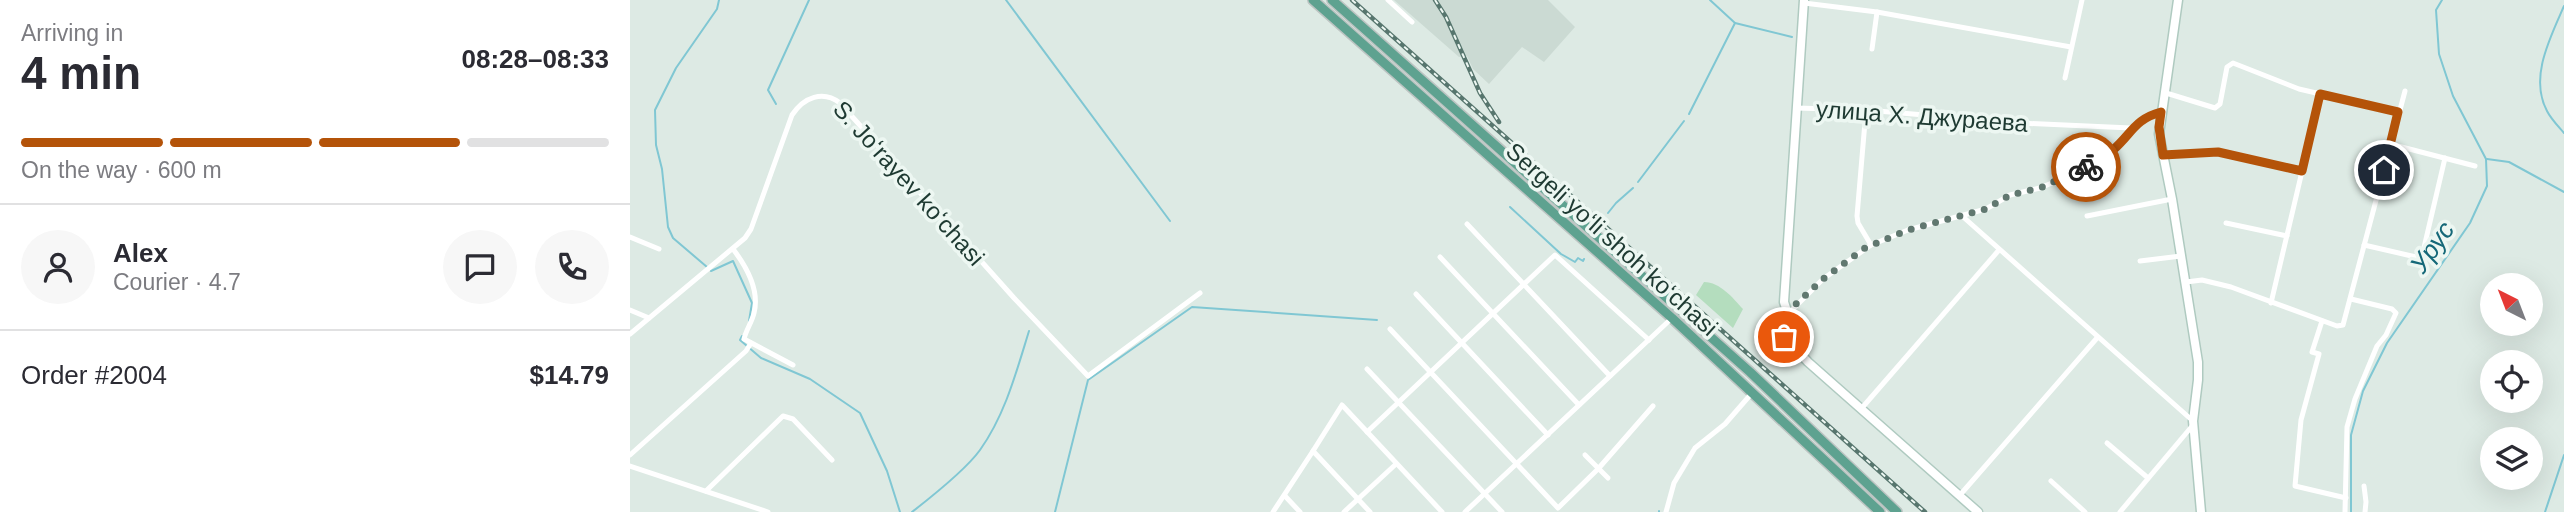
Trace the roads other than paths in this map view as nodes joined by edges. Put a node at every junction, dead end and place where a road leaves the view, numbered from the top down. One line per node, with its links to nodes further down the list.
1 (1314, 0): 50 (main road, Sergeli yo‘li shoh ko‘chasi)
2 (1332, 0): 100 (main road, Sergeli yo‘li shoh ko‘chasi)
3 (1388, 0): 8 (street)
4 (2082, 0): 9 (street)
5 (2178, 0): 13 (street)
6 (1804, 1): 7 (street); 15 (street, улица Х. Джураева)
7 (1877, 12): 9 (street); 10 (street)
8 (1412, 22)
9 (2071, 47): 11 (street)
10 (1872, 49)
11 (2065, 78)
12 (2405, 91): 18 (street)
13 (2166, 93): 14 (street); 17 (street)
14 (2320, 94): 18 (street); 24 (street)
15 (1796, 108): 16 (street, улица Х. Джураева); 48 (street, улица Х. Джураева)
16 (1866, 110): 19 (street, улица Х. Джураева); 32 (street)
17 (2161, 112): 19 (street); 21 (street)
18 (2398, 112): 20 (street)
19 (2131, 128): 26 (street)
20 (2390, 145): 22 (street); 33 (street)
21 (2163, 155): 24 (street); 25 (street)
22 (2445, 158): 23 (street); 33 (street)
23 (2475, 166)
24 (2302, 171): 30 (street)
25 (2172, 199): 27 (street); 37 (street)
26 (1961, 215): 32 (street); 36 (street)
27 (2087, 216)
28 (1467, 223): 41 (street)
29 (2226, 223): 30 (street)
30 (2287, 236): 45 (street)
31 (630, 237): 34 (street)
32 (1871, 245): 48 (street)
33 (2364, 245): 44 (street)
34 (659, 249)
35 (733, 249): 42 (street, S. Joʻrayev koʻchasi); 49 (street, S. Joʻrayev koʻchasi); 56 (street)
36 (1999, 250): 54 (street); 66 (street)
37 (2181, 256): 39 (street); 40 (street)
38 (1440, 257): 47 (street)
39 (2140, 261)
40 (2186, 282): 45 (street); 67 (street)
41 (1524, 284): 47 (street); 55 (street); 61 (street)
42 (1200, 293)
43 (1416, 294): 57 (street)
44 (2351, 299): 51 (street); 87 (street)
45 (2271, 303): 51 (street)
46 (630, 310): 49 (street)
47 (1493, 313): 57 (street); 64 (street)
48 (1788, 314): 66 (street, улица Х. Джураева)
49 (649, 318): 53 (street, S. Joʻrayev koʻchasi)
50 (1672, 318): 55 (street); 62 (main road, Sergeli yo‘li shoh ko‘chasi)
51 (2322, 321): 87 (street)
52 (1390, 329): 60 (street)
53 (630, 334)
54 (2097, 338): 67 (street); 85 (street)
55 (1649, 340): 61 (street)
56 (751, 343): 58 (street); 72 (street)
57 (1462, 343): 60 (street); 69 (street)
58 (793, 365)
59 (1367, 369): 63 (street)
60 (1430, 372): 63 (street); 76 (street)
61 (1610, 376): 64 (street)
62 (1754, 391): 98 (street); 99 (main road, Sergeli yo‘li shoh ko‘chasi)
63 (1398, 402): 68 (street); 84 (street)
64 (1579, 405): 69 (street)
65 (1653, 406): 78 (street)
66 (1861, 409): 85 (street)
67 (2193, 423): 80 (street); 104 (street)
68 (1367, 432): 71 (street); 75 (street)
69 (1548, 435): 76 (street)
70 (2108, 443): 80 (street)
71 (1313, 450): 86 (street); 88 (street)
72 (630, 455)
73 (1585, 455): 78 (street)
74 (832, 460): 83 (street)
75 (1396, 464): 88 (street); 95 (street)
76 (1516, 464): 84 (street); 89 (street)
77 (630, 466): 83 (street)
78 (1598, 469): 79 (street); 89 (street)
79 (1608, 478)
80 (2148, 478): 103 (street)
81 (2051, 481): 102 (street)
82 (2364, 486): 106 (street)
83 (706, 491): 90 (street)
84 (1485, 494): 96 (street); 97 (street)
85 (1960, 495): 101 (street)
86 (1284, 496): 91 (street); 92 (street)
87 (2346, 498): 105 (street)
88 (1358, 499): 93 (street); 94 (street)
89 (1556, 510)
90 (768, 512)
91 (1273, 512)
92 (1300, 512)
93 (1345, 512)
94 (1370, 512)
95 (1442, 512)
96 (1465, 512)
97 (1502, 512)
98 (1665, 512)
99 (1880, 512)
100 (1897, 512)
101 (1978, 512)
102 (2085, 512)
103 (2120, 512)
104 (2201, 512)
105 (2345, 512)
106 (2365, 512)

